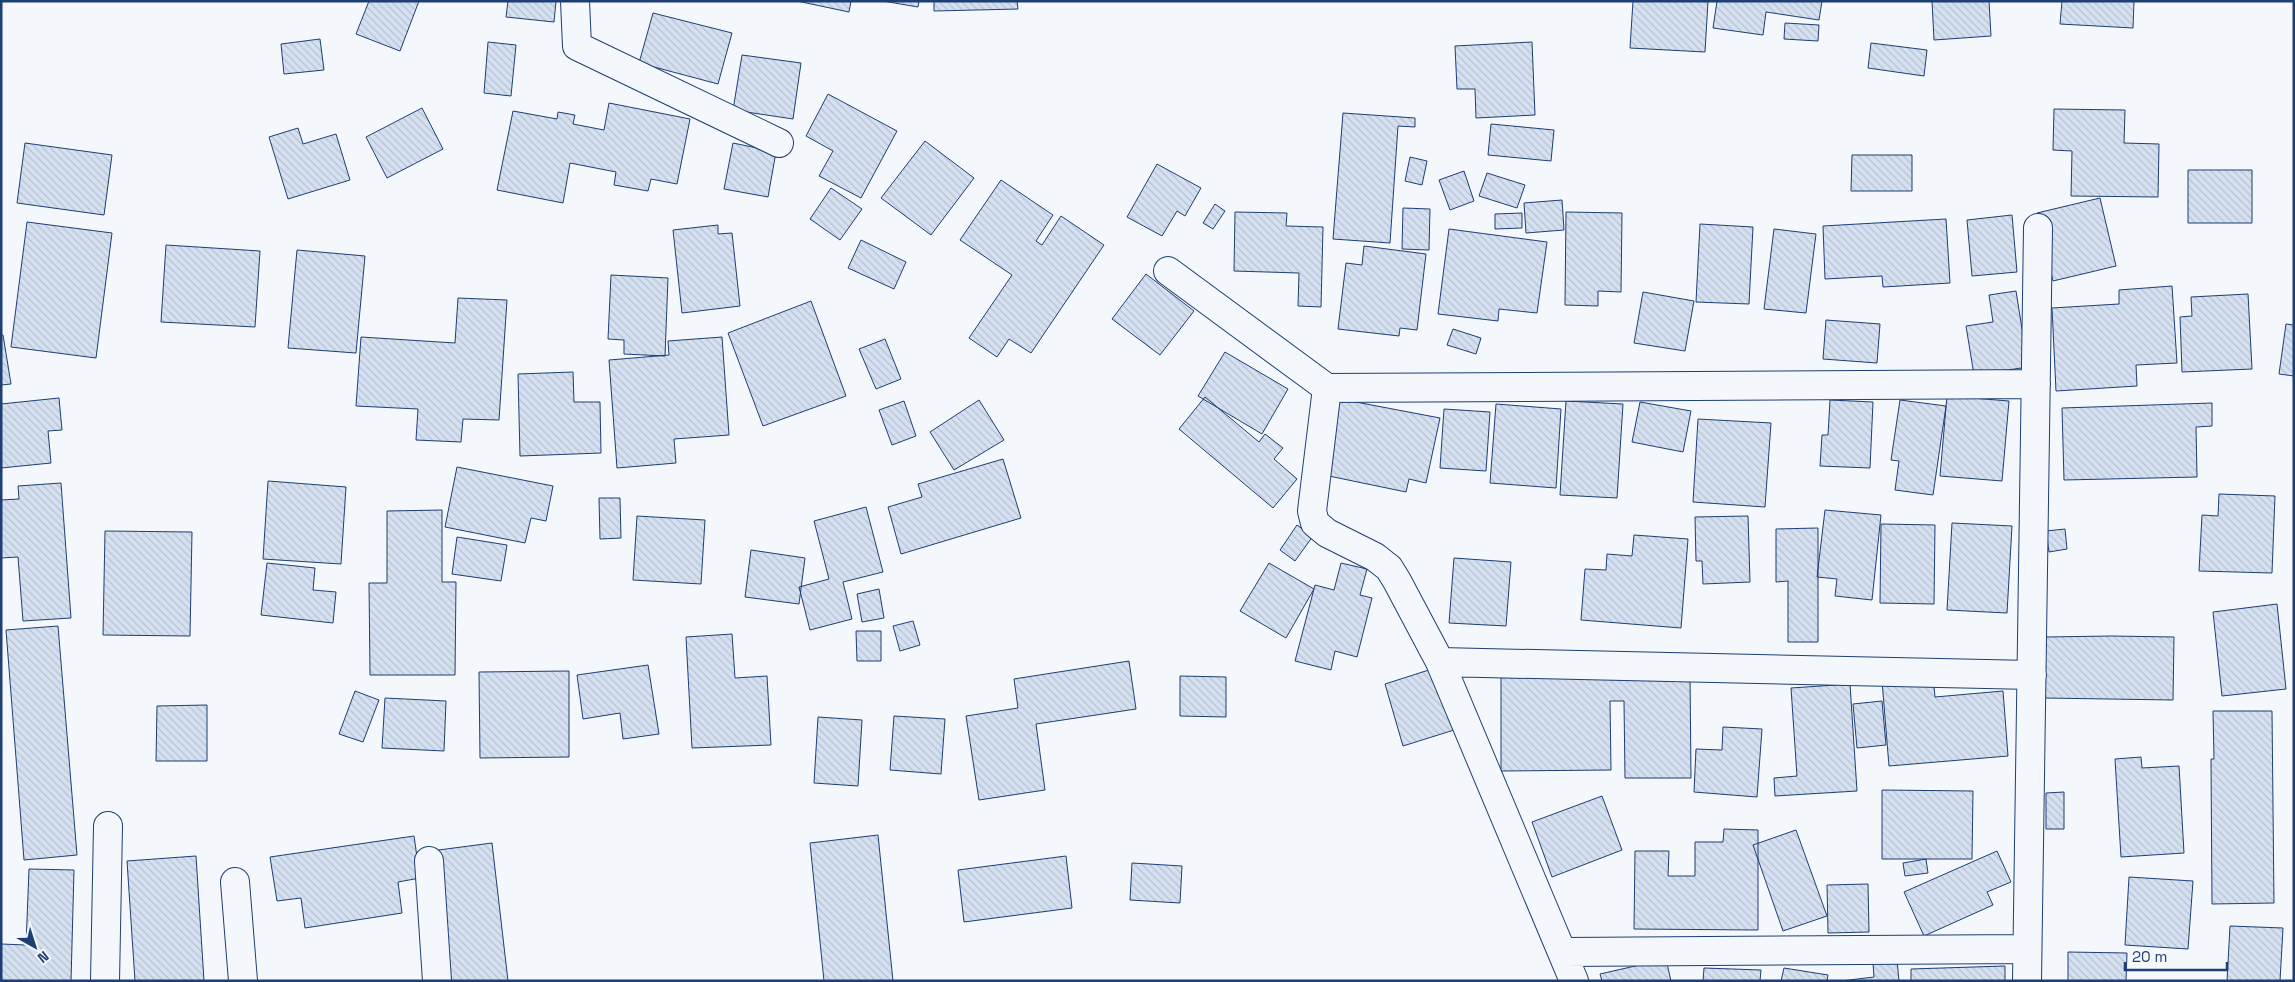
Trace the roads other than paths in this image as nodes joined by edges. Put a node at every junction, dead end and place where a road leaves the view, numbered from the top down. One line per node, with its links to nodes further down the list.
1 (575, 1): 2 (street)
2 (780, 143)
3 (2038, 228): 5 (street)
4 (1168, 271): 6 (street)
5 (2036, 384): 6 (street); 8 (street)
6 (1327, 388): 7 (street)
7 (1440, 662): 8 (street); 13 (street)
8 (2032, 674): 12 (street)
9 (108, 826): 14 (street)
10 (429, 862): 16 (street)
11 (235, 882): 15 (street)
12 (2027, 949): 13 (street); 18 (street)
13 (1564, 952): 17 (street)
14 (105, 981)
15 (243, 981)
16 (437, 981)
17 (1574, 981)
18 (2027, 981)

